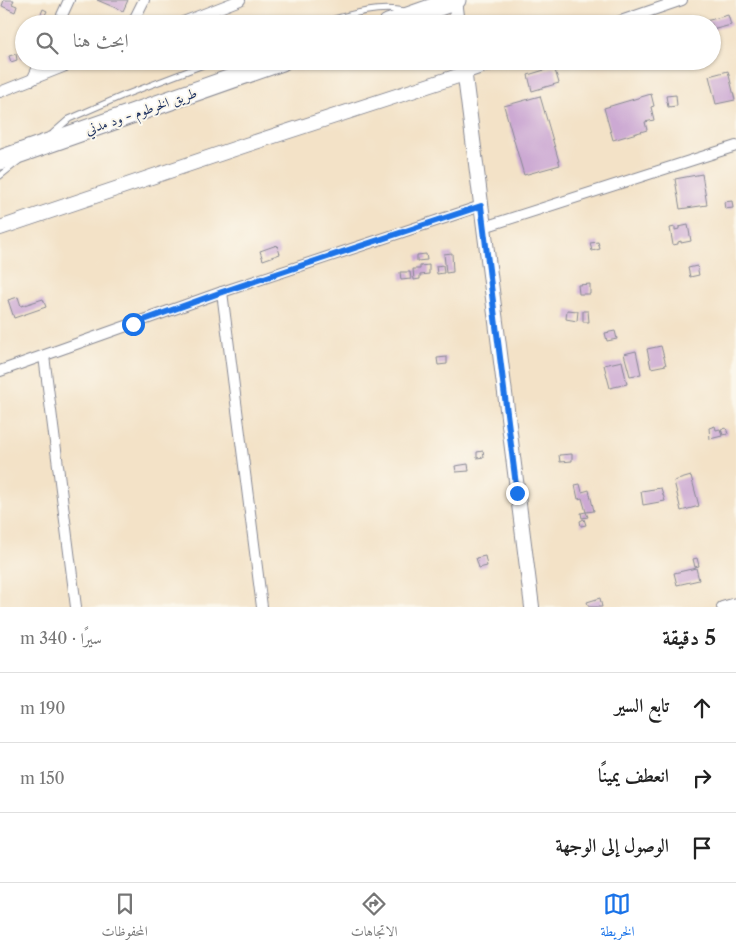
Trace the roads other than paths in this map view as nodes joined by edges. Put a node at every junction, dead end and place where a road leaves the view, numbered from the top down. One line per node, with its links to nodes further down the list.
1 (69, 0): 7 (street)
2 (144, 0): 8 (street)
3 (237, 0): 9 (street)
4 (455, 0): 6 (highway); 12 (street)
5 (682, 0): 13 (street)
6 (418, 13): 10 (lane); 11 (highway)
7 (62, 15)
8 (136, 15)
9 (200, 15)
10 (351, 15)
11 (413, 15)
12 (457, 15)
13 (638, 15)
14 (37, 70): 20 (street)
15 (56, 70): 20 (street)
16 (190, 70): 23 (lane)
17 (256, 70): 23 (highway, طريق الخرطوم - ود مدني)
18 (458, 70): 28 (street)
19 (464, 70): 26 (street)
20 (32, 80): 21 (street)
21 (0, 92)
22 (736, 146): 27 (street)
23 (37, 147): 24 (highway, طريق الخرطوم - ود مدني); 25 (lane)
24 (0, 160)
25 (0, 176)
26 (481, 206): 27 (street); 29 (street)
27 (484, 227): 35 (street)
28 (0, 228)
29 (222, 292): 30 (street); 34 (street)
30 (44, 356): 31 (street); 33 (street)
31 (0, 371)
32 (736, 603): 36 (street)
33 (76, 607)
34 (262, 607)
35 (532, 607)
36 (722, 607)

